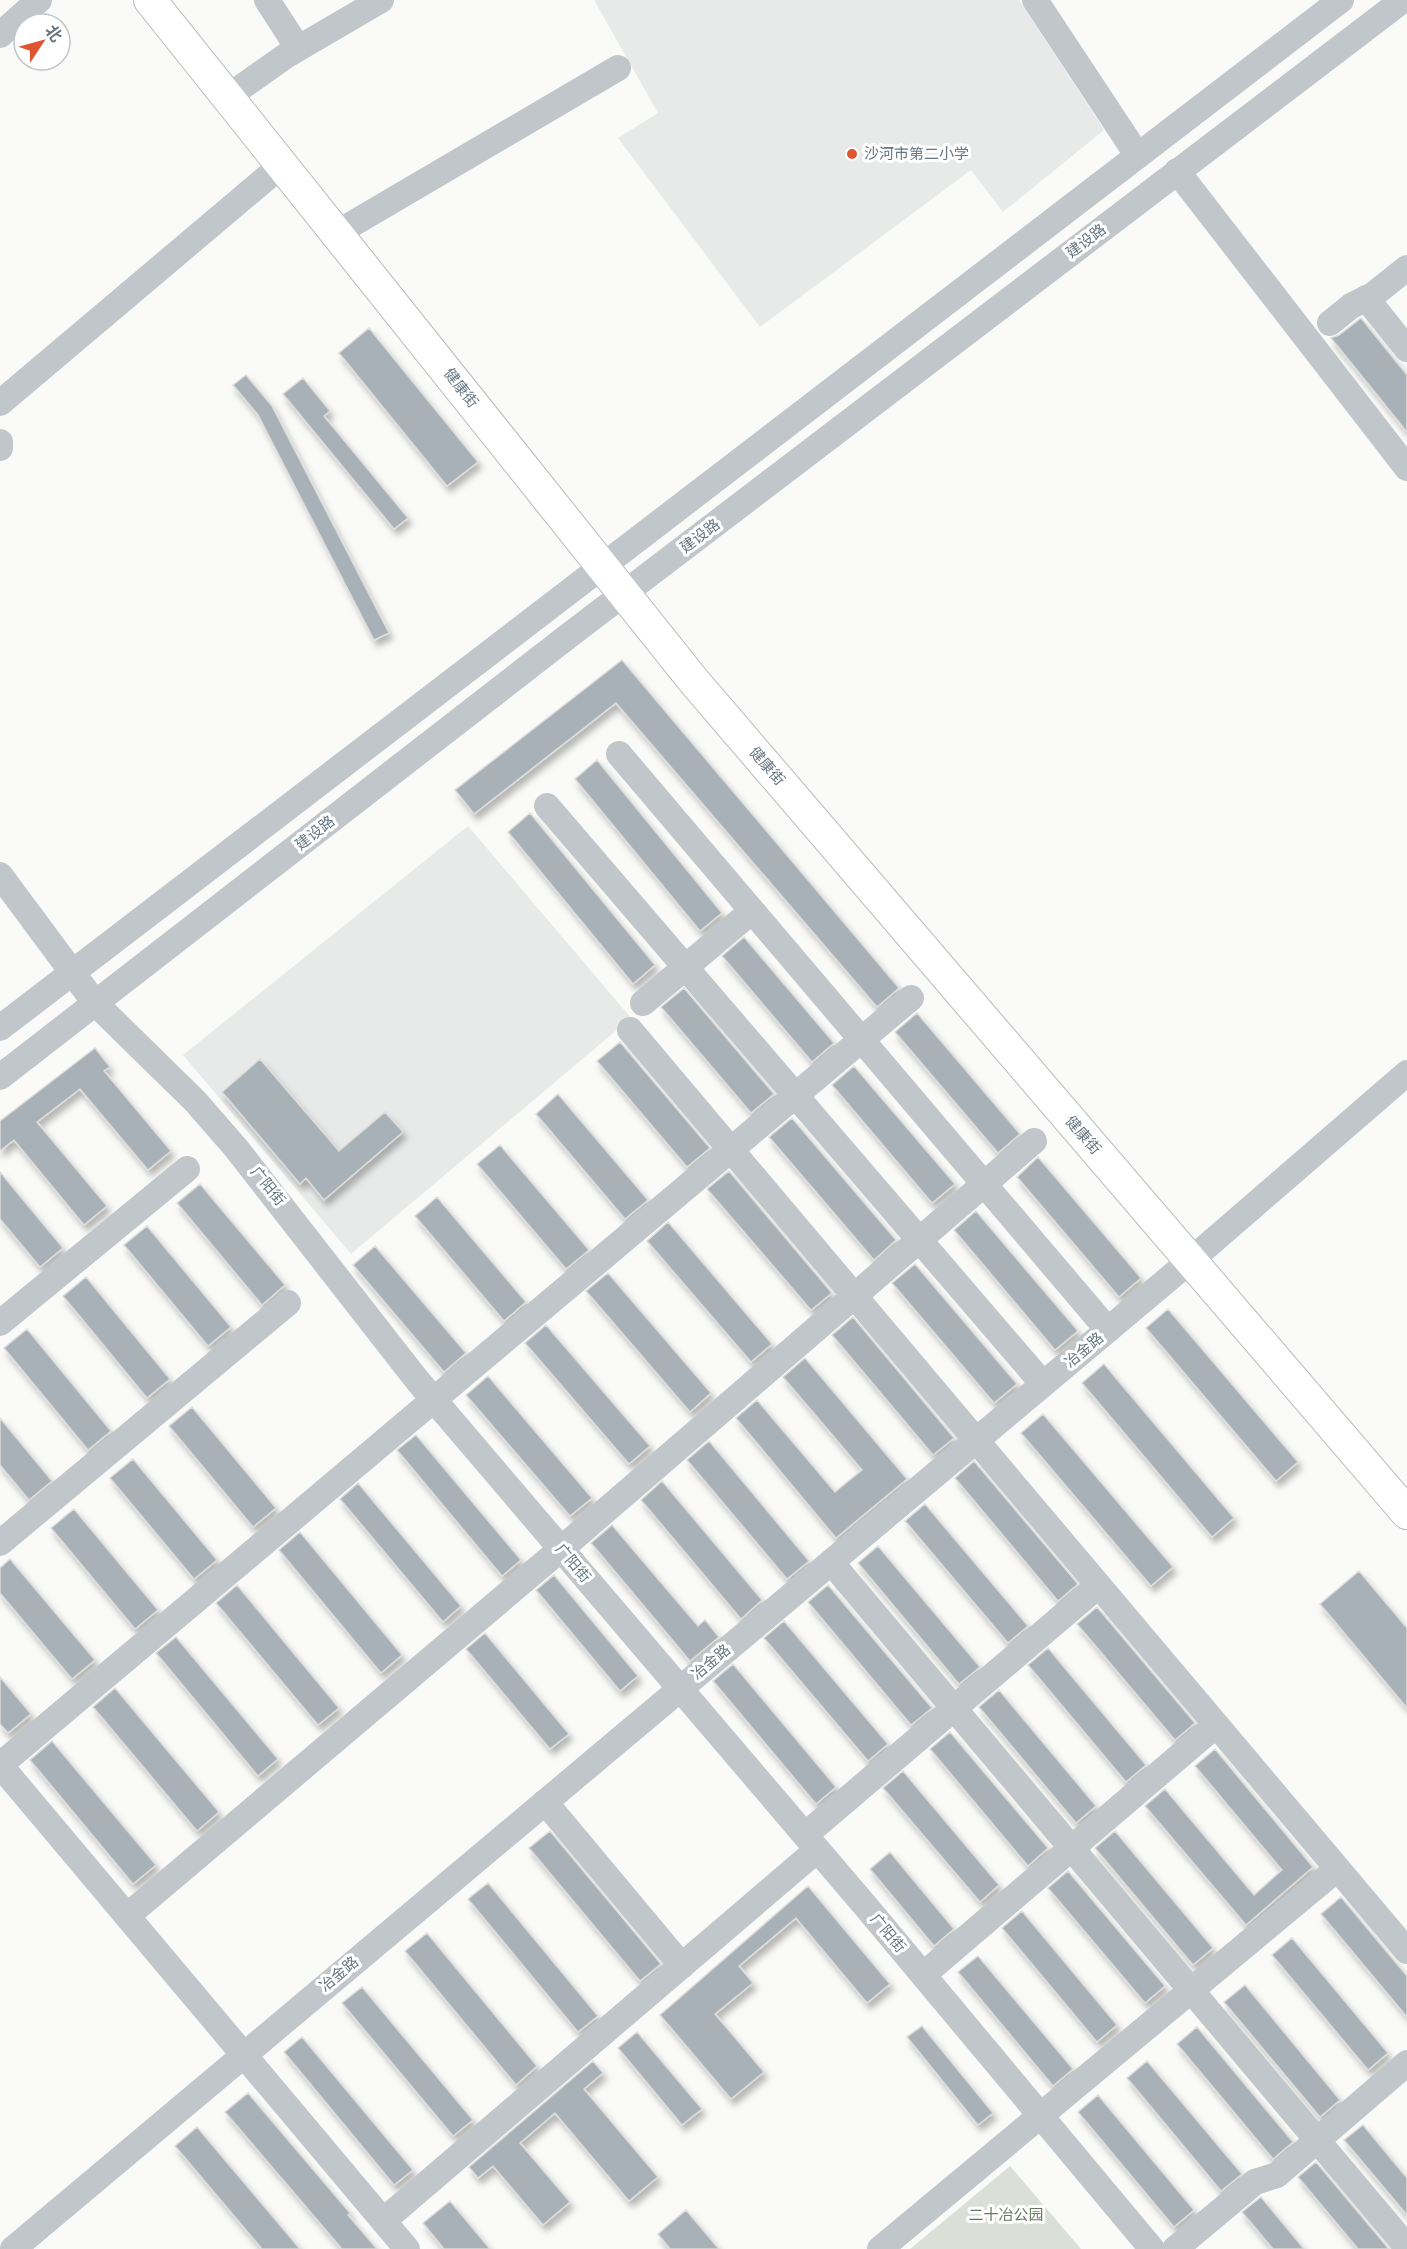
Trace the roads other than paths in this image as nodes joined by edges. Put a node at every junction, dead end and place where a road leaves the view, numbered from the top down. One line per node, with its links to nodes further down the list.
1 (39, 0): 8 (street)
2 (150, 0): 11 (main road, 健康街)
3 (267, 0): 9 (street)
4 (381, 0): 9 (street)
5 (1035, 0): 12 (street)
6 (1341, 0): 12 (street)
7 (1403, 0): 14 (street, 建设路)
8 (0, 35)
9 (298, 48): 11 (street)
10 (618, 68): 15 (street)
11 (229, 96): 13 (main road, 健康街)
12 (1138, 156): 24 (street)
13 (283, 164): 15 (main road, 健康街); 20 (street)
14 (1178, 171): 23 (street); 25 (street, 建设路)
15 (337, 232): 24 (main road, 健康街)
16 (1407, 268): 17 (street)
17 (1366, 298): 18 (street); 19 (street)
18 (1330, 323)
19 (1407, 349)
20 (0, 403)
21 (0, 442): 22 (street)
22 (0, 448)
23 (1407, 468)
24 (603, 567): 25 (main road, 健康街); 31 (street)
25 (624, 594): 33 (street, 建设路); 46 (main road, 健康街)
26 (619, 754): 29 (street)
27 (547, 806): 30 (street)
28 (0, 875): 31 (street, 广阳街)
29 (752, 911): 30 (street); 37 (street)
30 (685, 967): 34 (street); 40 (street)
31 (73, 973): 33 (street, 广阳街); 35 (street)
32 (911, 998): 37 (street)
33 (95, 1003): 39 (street, 建设路); 52 (street, 广阳街)
34 (643, 1003)
35 (0, 1028)
36 (630, 1030): 42 (street)
37 (862, 1040): 40 (street); 44 (street)
38 (1407, 1073): 46 (street, 冶金路)
39 (0, 1077)
40 (795, 1096): 42 (street); 45 (street)
41 (1034, 1141): 44 (street)
42 (731, 1150): 47 (street); 52 (street)
43 (187, 1169): 49 (street)
44 (984, 1184): 45 (street); 50 (street)
45 (920, 1240): 47 (street); 51 (street)
46 (1191, 1260): 50 (street, 冶金路); 54 (main road, 健康街)
47 (854, 1296): 53 (street); 56 (street)
48 (288, 1303): 55 (street)
49 (0, 1323)
50 (1108, 1330): 51 (street, 冶金路)
51 (1043, 1384): 53 (street, 冶金路)
52 (435, 1400): 56 (street, 广阳街); 62 (street)
53 (976, 1441): 57 (street, 冶金路); 58 (street)
54 (1407, 1513)
55 (0, 1543)
56 (561, 1549): 59 (street, 广阳街); 67 (street)
57 (831, 1562): 59 (street, 冶金路); 60 (street)
58 (1098, 1586): 60 (street); 61 (street)
59 (680, 1688): 63 (street, 冶金路); 64 (street, 广阳街)
60 (954, 1708): 64 (street); 65 (street)
61 (1216, 1725): 65 (street); 66 (street)
62 (0, 1765): 67 (street)
63 (545, 1802): 69 (street); 72 (street, 冶金路)
64 (811, 1842): 69 (street); 70 (street, 广阳街)
65 (1072, 1848): 70 (street); 71 (street)
66 (1337, 1869): 68 (street); 71 (street)
67 (127, 1917): 72 (street)
68 (1407, 1951)
69 (682, 1966): 76 (street)
70 (923, 1975): 74 (street, 广阳街)
71 (1191, 1990): 74 (street); 75 (street)
72 (244, 2053): 76 (street); 78 (street, 冶金路)
73 (1407, 2063): 75 (street)
74 (1040, 2116): 80 (street); 81 (street, 广阳街)
75 (1317, 2140): 77 (street); 82 (street)
76 (383, 2221): 79 (street)
77 (1407, 2247)
78 (13, 2249)
79 (407, 2249)
80 (880, 2249)
81 (1152, 2249)
82 (1175, 2249)

